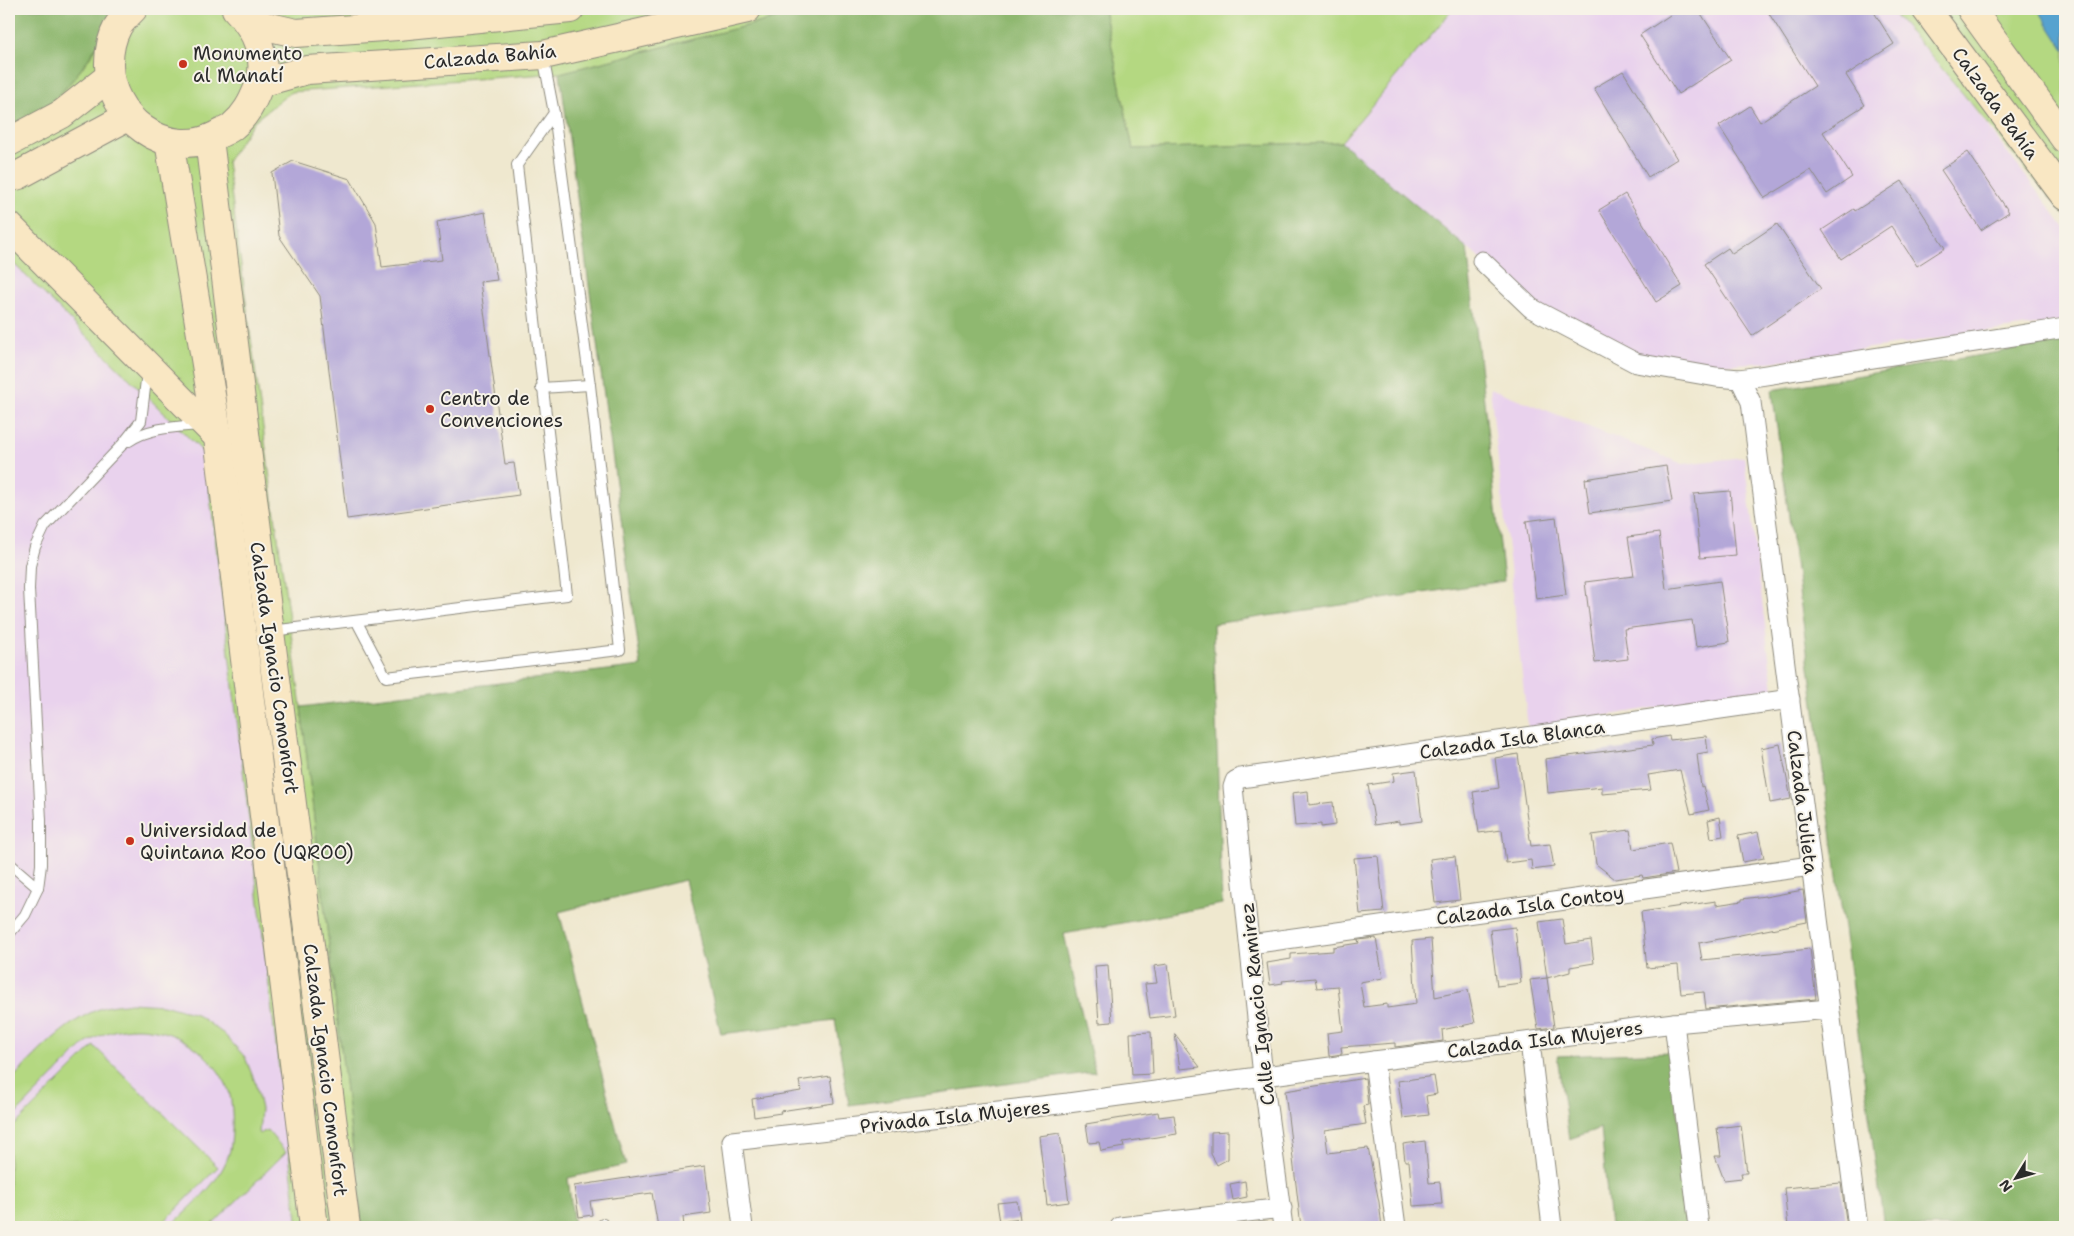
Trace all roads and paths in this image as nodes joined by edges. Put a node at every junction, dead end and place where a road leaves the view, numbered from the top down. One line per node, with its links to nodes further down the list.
1 (133, 9): 10 (main road)
2 (570, 9): 6 (main road, Calzada Bahía)
3 (747, 9): 8 (main road, Calzada Bahía)
4 (1926, 9): 9 (main road, Calzada Bahía)
5 (1971, 9): 7 (main road, Calzada Bahía)
6 (242, 15): 11 (main road)
7 (1995, 40): 9 (main road); 15 (main road, Calzada Bahía)
8 (543, 55): 11 (main road, Calzada Bahía); 12 (lane)
9 (1968, 64): 19 (main road, Calzada Bahía)
10 (109, 77): 13 (main road); 17 (main road)
11 (260, 83): 14 (main road)
12 (554, 113): 25 (lane); 26 (lane)
13 (127, 116): 16 (main road); 18 (main road)
14 (209, 139): 16 (main road); 30 (main road, Calzada Ignacio Comonfort)
15 (2065, 139)
16 (169, 141): 27 (main road, Calzada Ignacio Comonfort)
17 (9, 142)
18 (9, 178)
19 (2065, 196)
20 (9, 226): 23 (main road)
21 (1482, 261): 24 (street)
22 (2065, 328): 24 (street)
23 (148, 364): 27 (main road); 28 (lane)
24 (1740, 379): 31 (street, Calzada Julieta)
25 (590, 385): 26 (lane); 29 (lane)
26 (542, 388): 29 (lane)
27 (212, 431): 28 (lane); 44 (main road, Calzada Ignacio Comonfort)
28 (122, 445): 35 (lane)
29 (357, 622): 30 (lane)
30 (271, 631): 45 (main road, Calzada Ignacio Comonfort)
31 (1790, 700): 32 (street, Calzada Isla Blanca); 34 (street, Calzada Julieta)
32 (1235, 781): 37 (street, Calle Ignacio Ramirez)
33 (9, 863): 35 (lane)
34 (1811, 866): 37 (street, Calzada Isla Contoy); 38 (street, Calzada Julieta)
35 (38, 888): 36 (lane)
36 (9, 934)
37 (1250, 944): 42 (street, Calle Ignacio Ramirez)
38 (1828, 1009): 39 (street, Calzada Isla Mujeres); 52 (street, Calzada Julieta)
39 (1674, 1023): 40 (street, Calzada Isla Mujeres); 51 (street)
40 (1530, 1042): 41 (street, Calzada Isla Mujeres); 50 (street)
41 (1374, 1061): 42 (street, Calzada Isla Mujeres); 49 (street)
42 (1263, 1076): 43 (street, Calle Ignacio Ramirez); 46 (street, Privada Isla Mujeres)
43 (1282, 1208): 47 (street); 48 (street, Calle Ignacio Ramirez)
44 (314, 1227)
45 (346, 1227)
46 (743, 1227)
47 (1120, 1227)
48 (1283, 1227)
49 (1396, 1227)
50 (1552, 1227)
51 (1699, 1227)
52 (1858, 1227)

